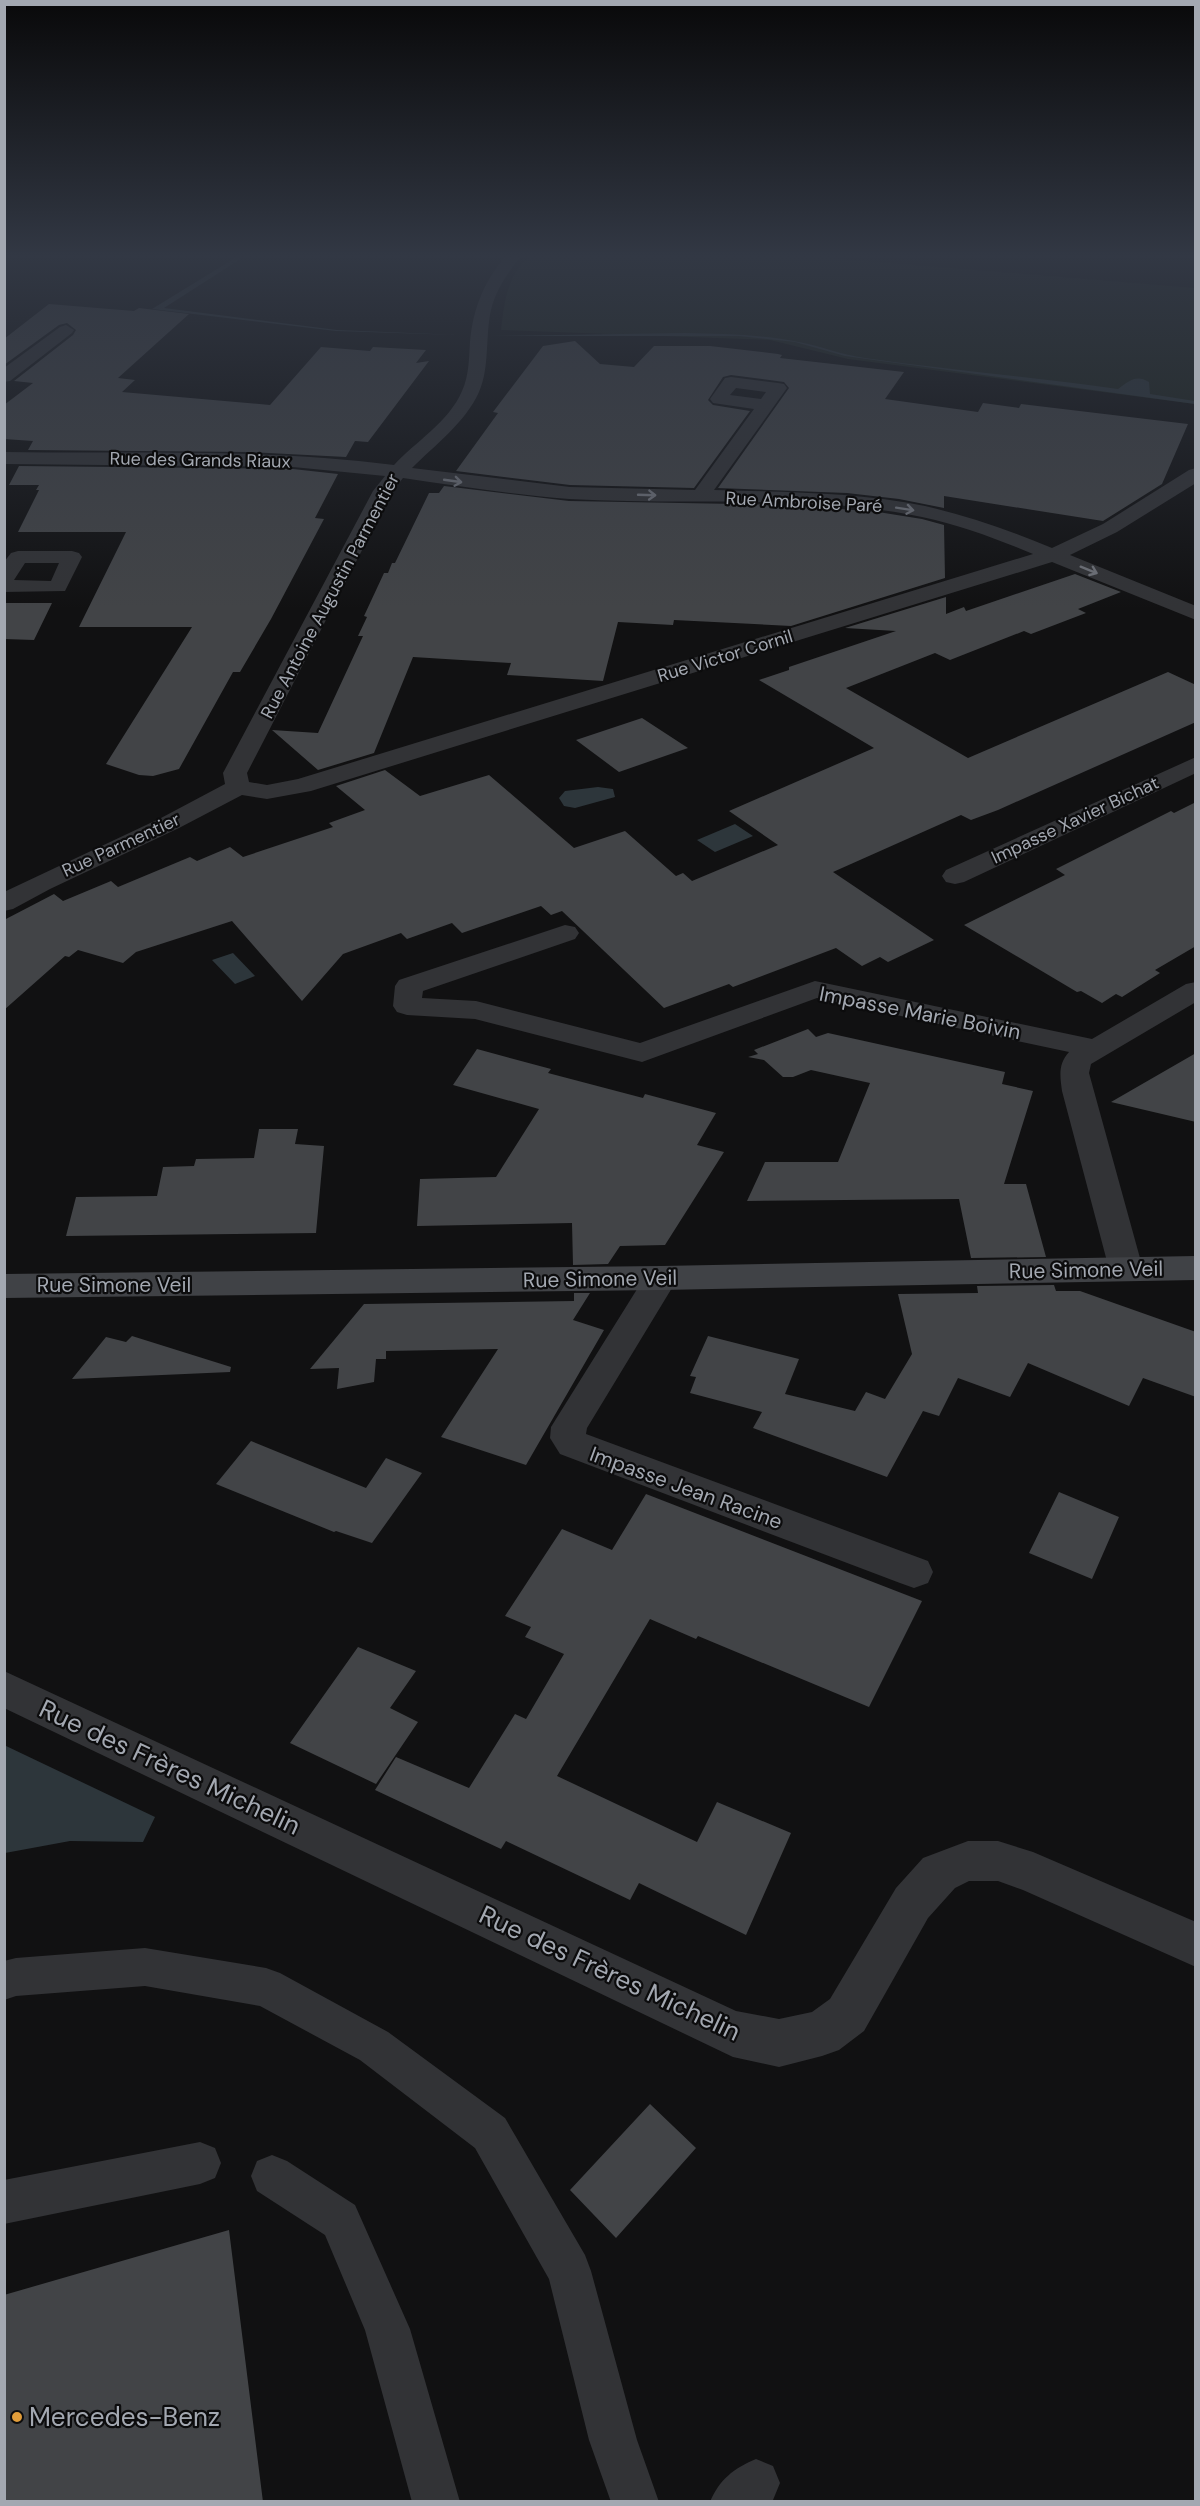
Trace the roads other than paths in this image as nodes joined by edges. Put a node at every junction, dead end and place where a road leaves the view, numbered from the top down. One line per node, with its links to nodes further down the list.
1 (476, 375): 4 (street, Rue Antoine Augustin Parmentier)
2 (766, 405): 6 (street)
3 (4, 458): 4 (street, Rue des Grands Riaux)
4 (395, 472): 6 (street, Rue Ambroise Paré, one-way to 6); 12 (street, Rue Antoine Augustin Parmentier)
5 (1196, 474): 7 (street, Rue Victor Cornil)
6 (700, 497): 7 (street, Rue Ambroise Paré, one-way to 7)
7 (1053, 555): 10 (street, Rue Ambroise Paré, one-way to 10); 12 (street, Rue Victor Cornil)
8 (4, 580): 9 (street)
9 (4, 586)
10 (1196, 614)
11 (1196, 764): 13 (street, Impasse Xavier Bichat)
12 (238, 787): 14 (street, Rue Parmentier)
13 (954, 876)
14 (4, 903)
15 (565, 933): 17 (street, Impasse Marie Boivin)
16 (1196, 990): 17 (street)
17 (1093, 1048): 19 (street)
18 (1196, 1268): 19 (main road, Rue Simone Veil)
19 (1126, 1269): 20 (main road, Rue Simone Veil)
20 (661, 1278): 21 (main road, Rue Simone Veil); 22 (street, Impasse Jean Racine)
21 (4, 1286)
22 (914, 1572)
23 (4, 1688): 24 (street, Rue des Frères Michelin)
24 (1196, 1945)
25 (4, 1981): 30 (lane)
26 (200, 2163): 28 (lane)
27 (272, 2176): 29 (lane)
28 (4, 2202)
29 (436, 2502)
30 (635, 2502)

